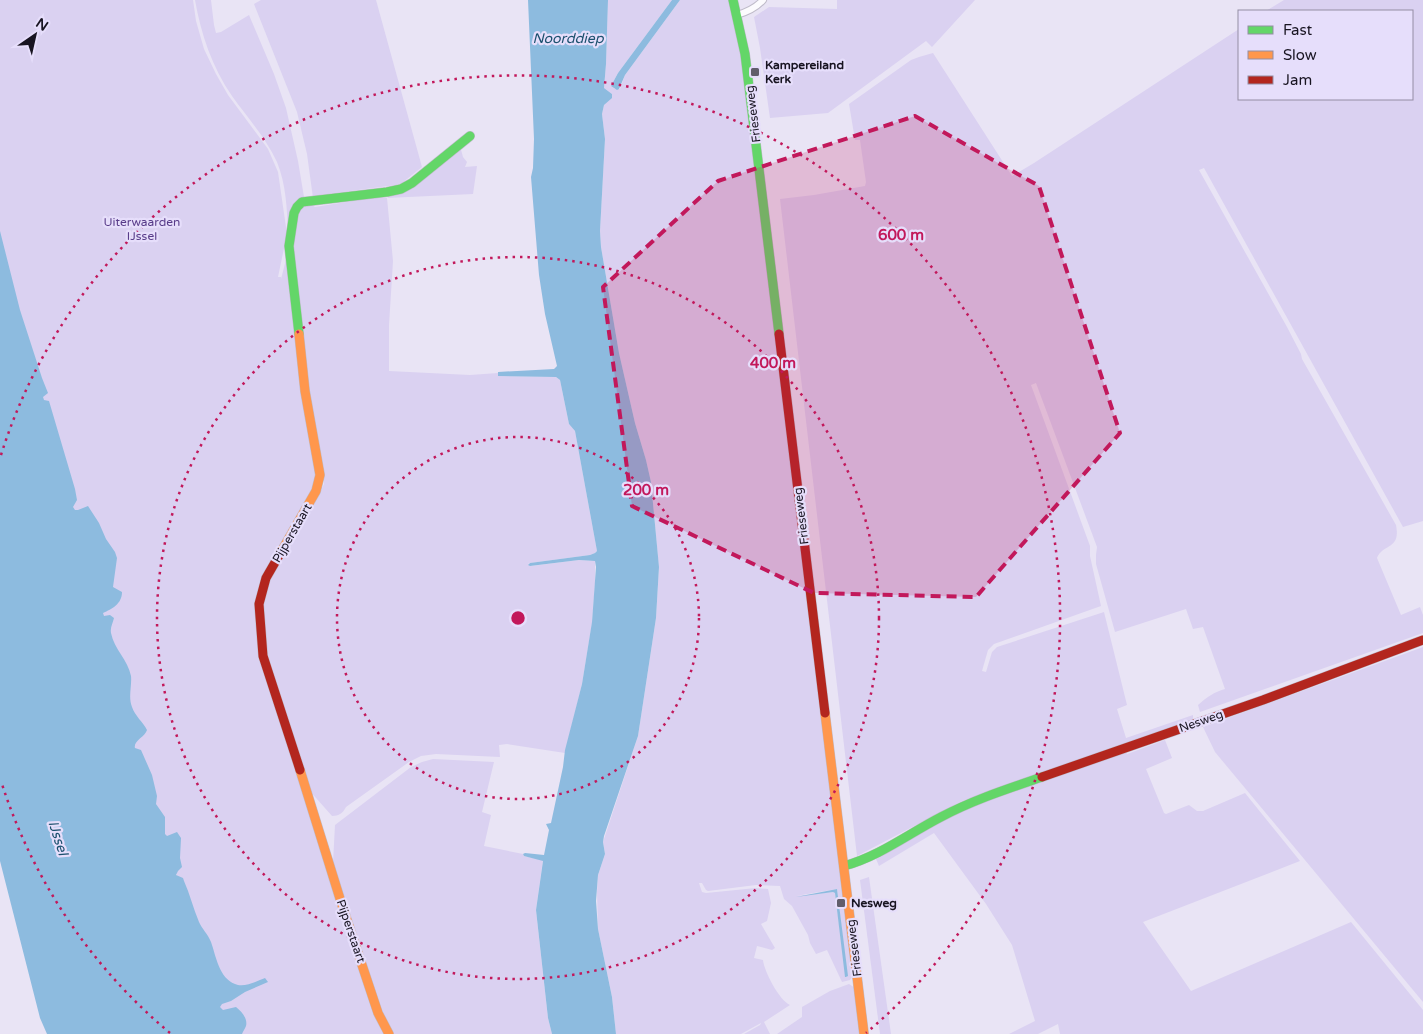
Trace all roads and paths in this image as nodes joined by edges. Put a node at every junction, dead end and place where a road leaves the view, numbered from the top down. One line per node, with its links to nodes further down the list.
1 (733, 0): 3 (street, Frieseweg)
2 (763, 0): 3 (street)
3 (737, 15): 6 (street, Frieseweg)
4 (470, 136): 7 (street, Pijperstaart)
5 (1423, 640): 6 (street, Nesweg)
6 (844, 866): 8 (street, Frieseweg)
7 (388, 1034)
8 (864, 1034)

